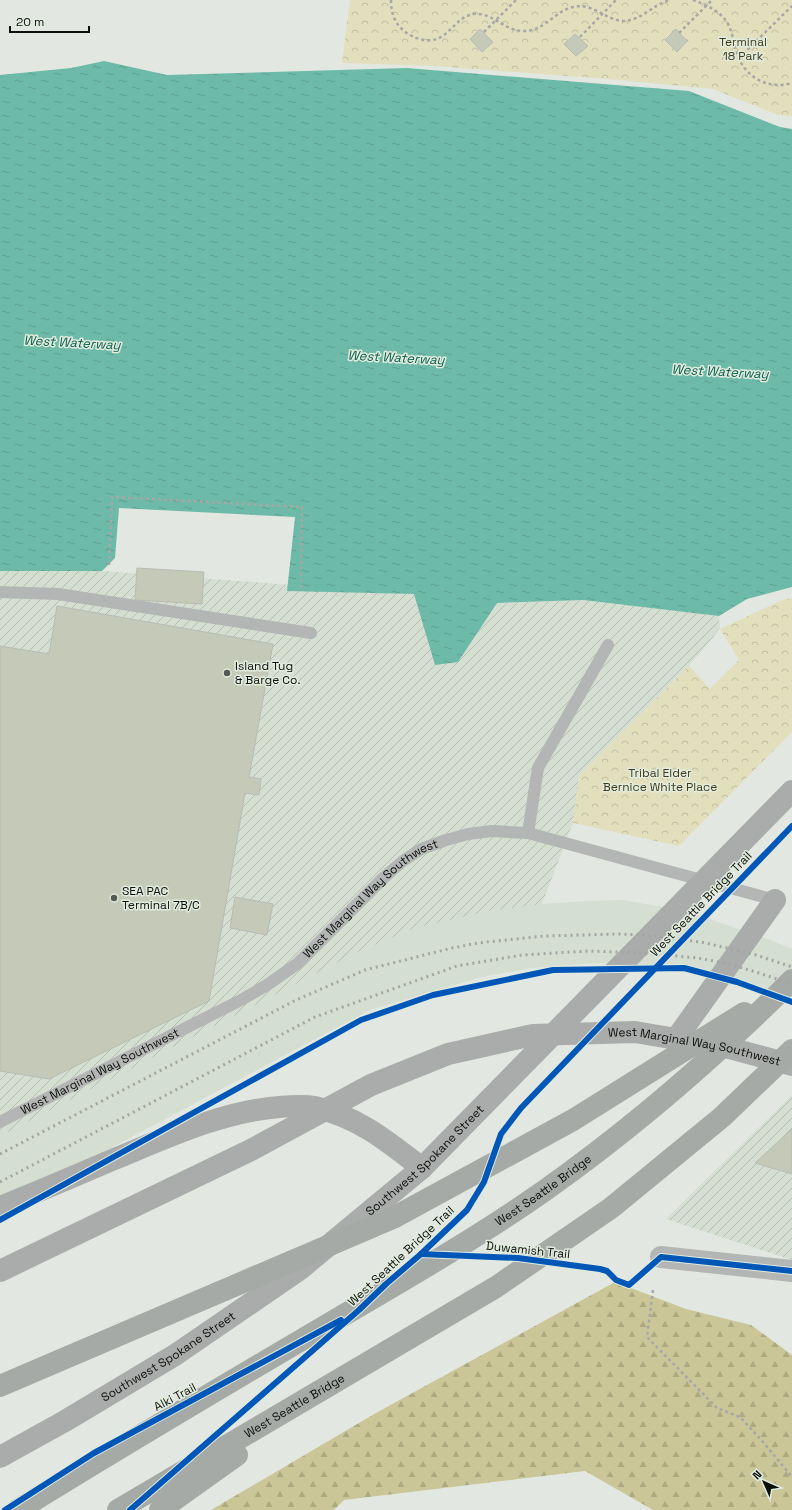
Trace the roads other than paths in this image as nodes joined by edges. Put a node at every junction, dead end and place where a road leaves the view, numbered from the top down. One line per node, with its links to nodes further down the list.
1 (0, 592): 2 (lane)
2 (311, 633)
3 (608, 645): 5 (lane)
4 (792, 791): 12 (main road, Southwest Spokane Street)
5 (528, 833): 6 (lane, West Marginal Way Southwest); 11 (lane, West Marginal Way Southwest)
6 (775, 900): 8 (main road)
7 (788, 984): 18 (highway); 20 (highway, West Seattle Bridge)
8 (676, 1039): 10 (main road, West Marginal Way Southwest); 15 (main road, West Marginal Way Southwest)
9 (792, 1050): 17 (highway, West Seattle Bridge)
10 (792, 1065)
11 (0, 1122)
12 (422, 1168): 13 (main road); 19 (main road, Southwest Spokane Street)
13 (0, 1207)
14 (661, 1257): 16 (street)
15 (0, 1271)
16 (792, 1271)
17 (362, 1366): 21 (highway, West Seattle Bridge); 22 (highway)
18 (0, 1386)
19 (0, 1457)
20 (18, 1510)
21 (118, 1510)
22 (160, 1510)

